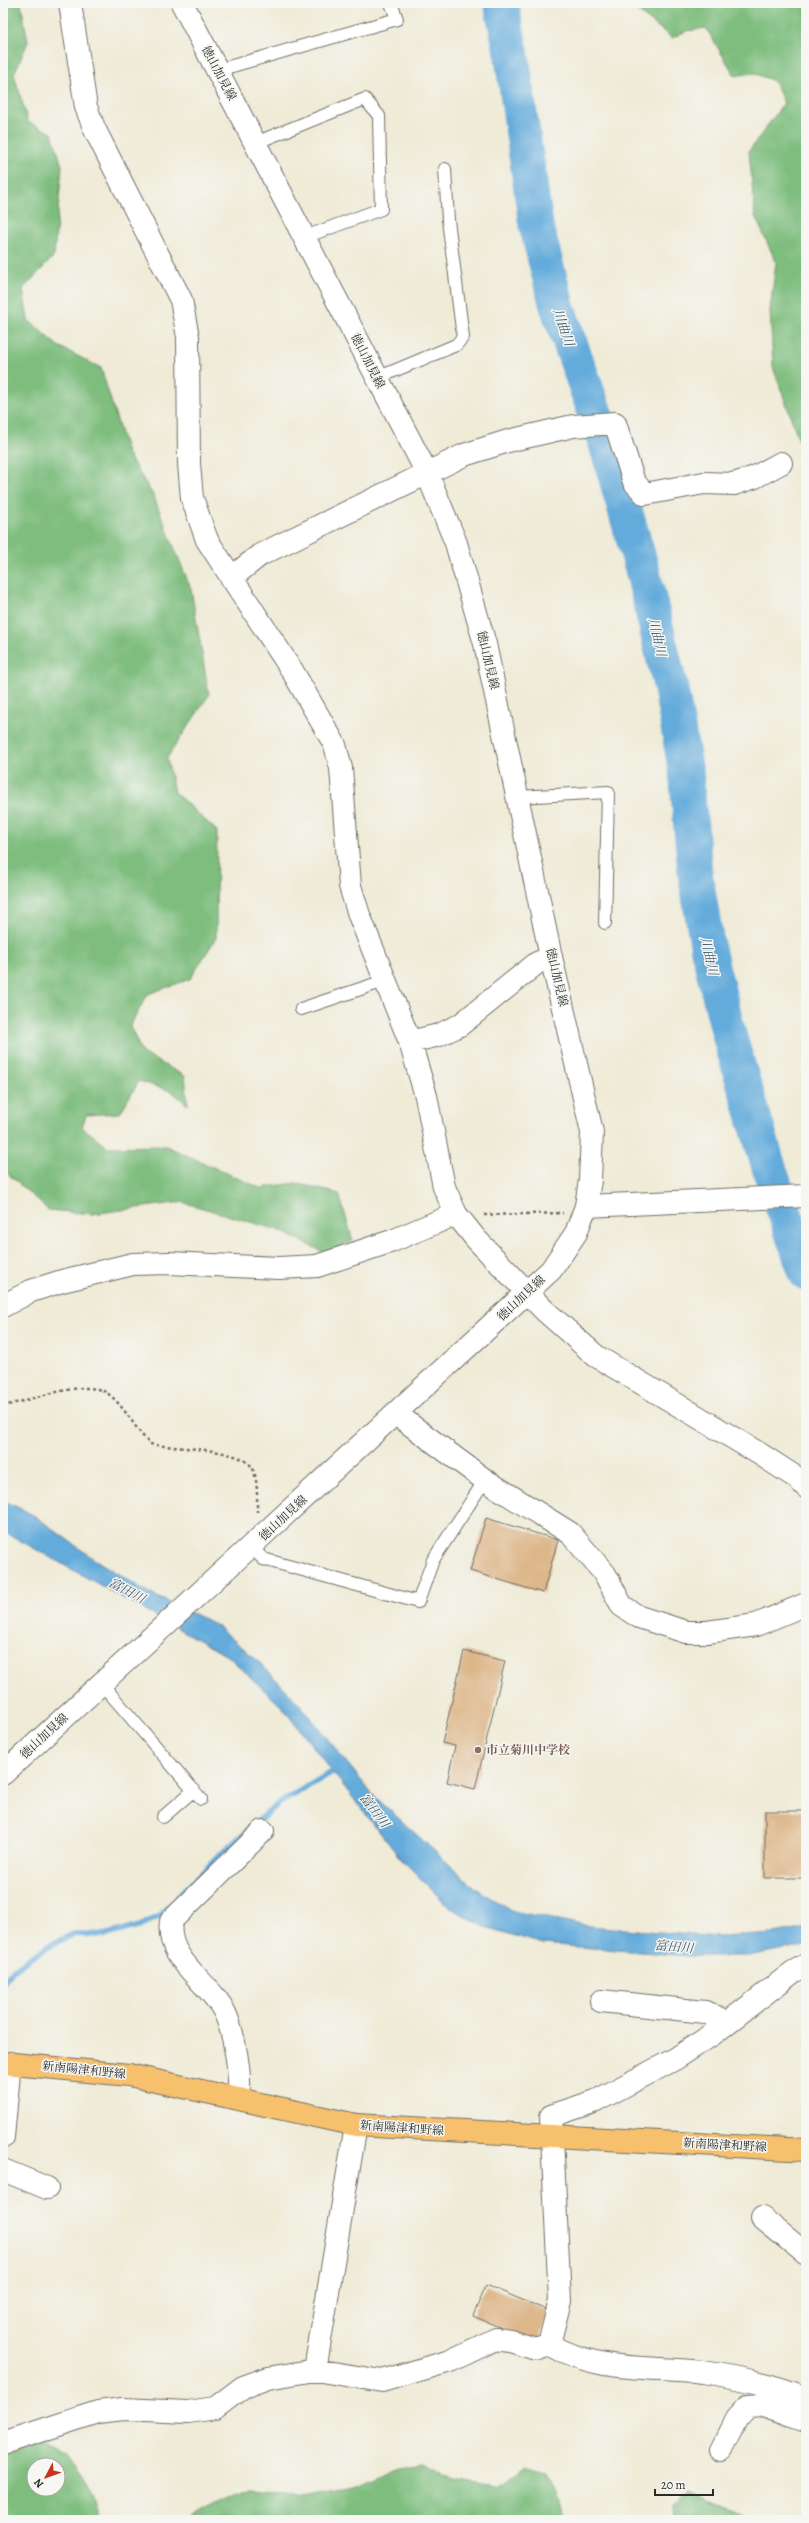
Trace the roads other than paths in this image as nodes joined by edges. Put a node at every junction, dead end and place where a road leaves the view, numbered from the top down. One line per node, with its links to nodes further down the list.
1 (70, 3): 11 (street)
2 (182, 3): 4 (street, 徳山加見線)
3 (391, 3): 4 (lane)
4 (218, 70): 5 (street, 徳山加見線)
5 (255, 143): 7 (street, 徳山加見線); 7 (lane)
6 (445, 169): 8 (lane)
7 (305, 237): 8 (street, 徳山加見線)
8 (377, 378): 10 (street, 徳山加見線)
9 (781, 462): 10 (street)
10 (427, 473): 11 (street); 12 (street, 徳山加見線)
11 (231, 578): 15 (street)
12 (518, 797): 13 (lane); 14 (street, 徳山加見線)
13 (606, 923)
14 (551, 957): 17 (street); 19 (street, 徳山加見線)
15 (386, 980): 16 (lane); 17 (street)
16 (301, 1009)
17 (410, 1042): 20 (street)
18 (802, 1196): 19 (street)
19 (586, 1206): 21 (street, 徳山加見線)
20 (456, 1214): 21 (street); 22 (street)
21 (527, 1293): 23 (street, 徳山加見線); 25 (street)
22 (3, 1306)
23 (396, 1414): 24 (street); 26 (street, 徳山加見線)
24 (485, 1480): 26 (lane); 27 (street)
25 (806, 1487)
26 (258, 1541): 28 (street, 徳山加見線)
27 (806, 1604)
28 (101, 1683): 29 (street, 徳山加見線); 30 (lane)
29 (3, 1774)
30 (163, 1817)
31 (263, 1831): 36 (street)
32 (806, 1965): 34 (street)
33 (601, 2002): 34 (street)
34 (727, 2022): 38 (street)
35 (7, 2063): 36 (main road, 新南陽津和野線); 39 (street)
36 (238, 2097): 37 (main road, 新南陽津和野線)
37 (356, 2125): 38 (main road, 新南陽津和野線); 46 (street)
38 (552, 2136): 40 (main road, 新南陽津和野線); 45 (street)
39 (3, 2137)
40 (806, 2150)
41 (3, 2170): 42 (street)
42 (47, 2188)
43 (762, 2218): 44 (street)
44 (806, 2254)
45 (549, 2344): 46 (street); 47 (street)
46 (315, 2370): 49 (street)
47 (806, 2398)
48 (806, 2421): 50 (street)
49 (3, 2443)
50 (721, 2450)

